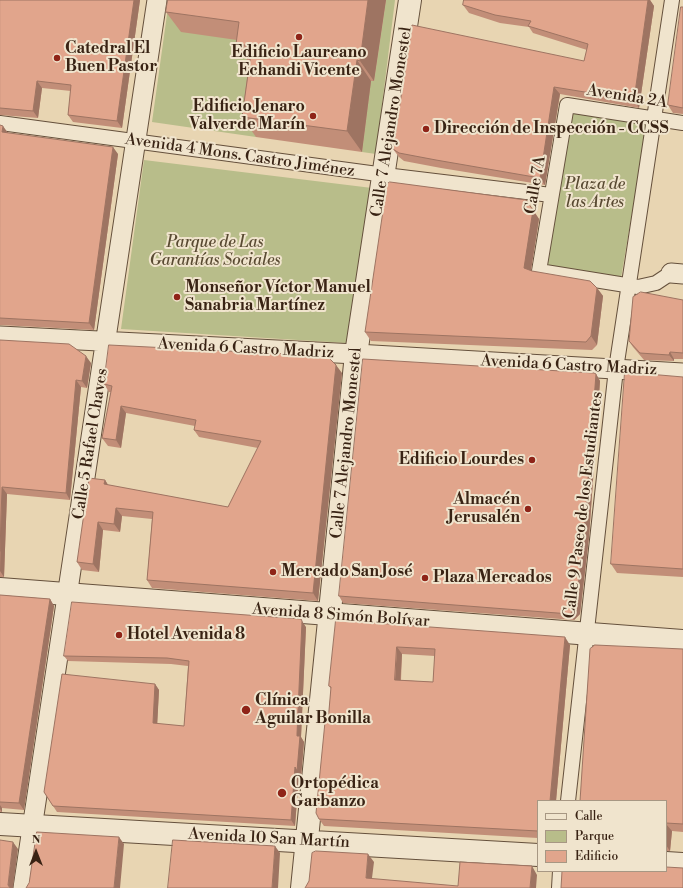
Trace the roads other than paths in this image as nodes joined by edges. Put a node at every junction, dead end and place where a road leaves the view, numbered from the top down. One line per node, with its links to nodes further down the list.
1 (157, 0): 8 (street, Calle 5 Rafael Chaves)
2 (410, 0): 9 (street, Calle 7 Alejandro Monestel)
3 (672, 0): 5 (street, Calle 9 Paseo de los Estudiantes)
4 (567, 105): 5 (street, Avenida 2A); 10 (street, Calle 7A)
5 (655, 119): 7 (street, Avenida 2A); 12 (street, Calle 9 Paseo de los Estudiantes)
6 (0, 123): 8 (street, Avenida 4 Mons. Castro Jiménez)
7 (683, 123)
8 (135, 142): 9 (street, Avenida 4 Mons. Castro Jiménez); 14 (street, Calle 5 Rafael Chaves)
9 (385, 175): 10 (street, Avenida 4 Mons. Castro Jiménez); 15 (street, Calle 7 Alejandro Monestel)
10 (551, 195): 12 (street, Calle 7A)
11 (677, 274): 12 (street)
12 (629, 286): 16 (street, Calle 9 Paseo de los Estudiantes)
13 (0, 336): 14 (street, Avenida 6 Castro Madriz)
14 (107, 342): 15 (street, Avenida 6 Castro Madriz); 19 (street, Calle 5 Rafael Chaves)
15 (356, 354): 16 (street, Avenida 6 Castro Madriz); 20 (street, Calle 7 Alejandro Monestel)
16 (616, 369): 17 (street, Avenida 6 Castro Madriz); 21 (street, Calle 9 Paseo de los Estudiantes)
17 (683, 373)
18 (0, 589): 19 (street, Avenida 8 Simón Bolívar)
19 (67, 594): 20 (street, Avenida 8 Simón Bolívar); 25 (street, Calle 5 Rafael Chaves)
20 (330, 616): 21 (street, Avenida 8 Simón Bolívar); 26 (street, Calle 7 Alejandro Monestel)
21 (586, 634): 22 (street, Avenida 8 Simón Bolívar); 23 (street, Calle 9 Paseo de los Estudiantes)
22 (683, 641)
23 (568, 800)
24 (0, 824): 25 (street, Avenida 10 San Martín)
25 (34, 826): 26 (street, Avenida 10 San Martín); 31 (street, Calle 5 Rafael Chaves)
26 (308, 842): 27 (street, Avenida 10 San Martín); 32 (street, Calle 7 Alejandro Monestel)
27 (537, 855)
28 (667, 863): 29 (street)
29 (683, 864)
30 (560, 872): 33 (street)
31 (23, 888)
32 (302, 888)
33 (559, 888)

